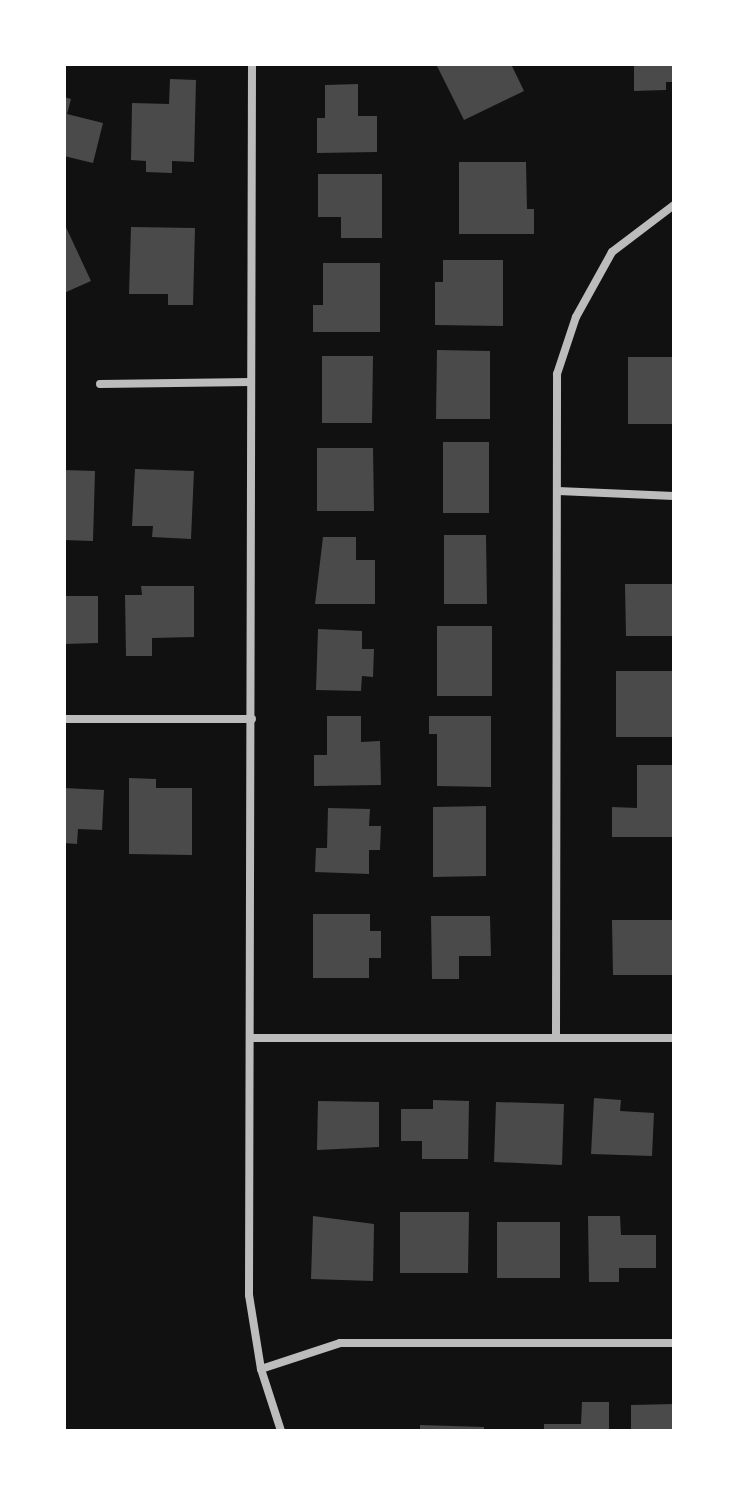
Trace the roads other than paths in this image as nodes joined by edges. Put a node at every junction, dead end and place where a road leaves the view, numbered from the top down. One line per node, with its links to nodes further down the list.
1 (252, 64): 3 (street)
2 (674, 205): 5 (street)
3 (251, 382): 4 (street); 8 (street)
4 (100, 384)
5 (558, 491): 6 (street); 9 (street)
6 (674, 496)
7 (64, 719): 8 (street)
8 (252, 719): 10 (street)
9 (556, 1037): 10 (street); 11 (street)
10 (251, 1038): 13 (street)
11 (674, 1038)
12 (674, 1343): 13 (street)
13 (261, 1369): 14 (street)
14 (281, 1431)

